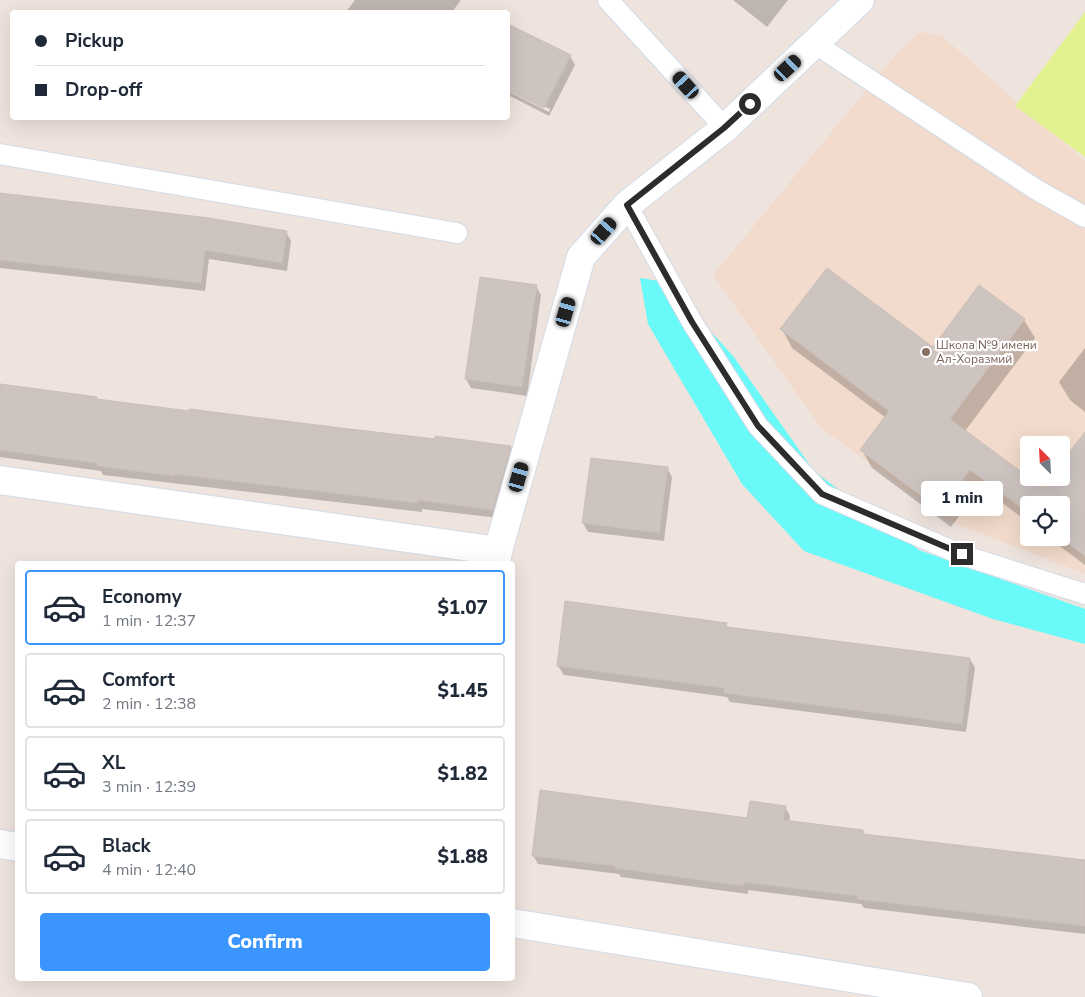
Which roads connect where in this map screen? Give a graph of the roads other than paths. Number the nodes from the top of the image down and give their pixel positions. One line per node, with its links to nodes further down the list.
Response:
1 (608, 0): 4 (lane)
2 (860, 0): 3 (street)
3 (814, 43): 4 (street); 7 (lane)
4 (724, 128): 6 (street)
5 (0, 154): 8 (lane)
6 (627, 205): 10 (street); 11 (lane)
7 (1085, 217)
8 (457, 233)
9 (0, 480): 10 (street)
10 (497, 557)
11 (1085, 594)
12 (0, 844): 13 (street)
13 (15, 846)
14 (515, 922): 15 (street)
15 (966, 997)

